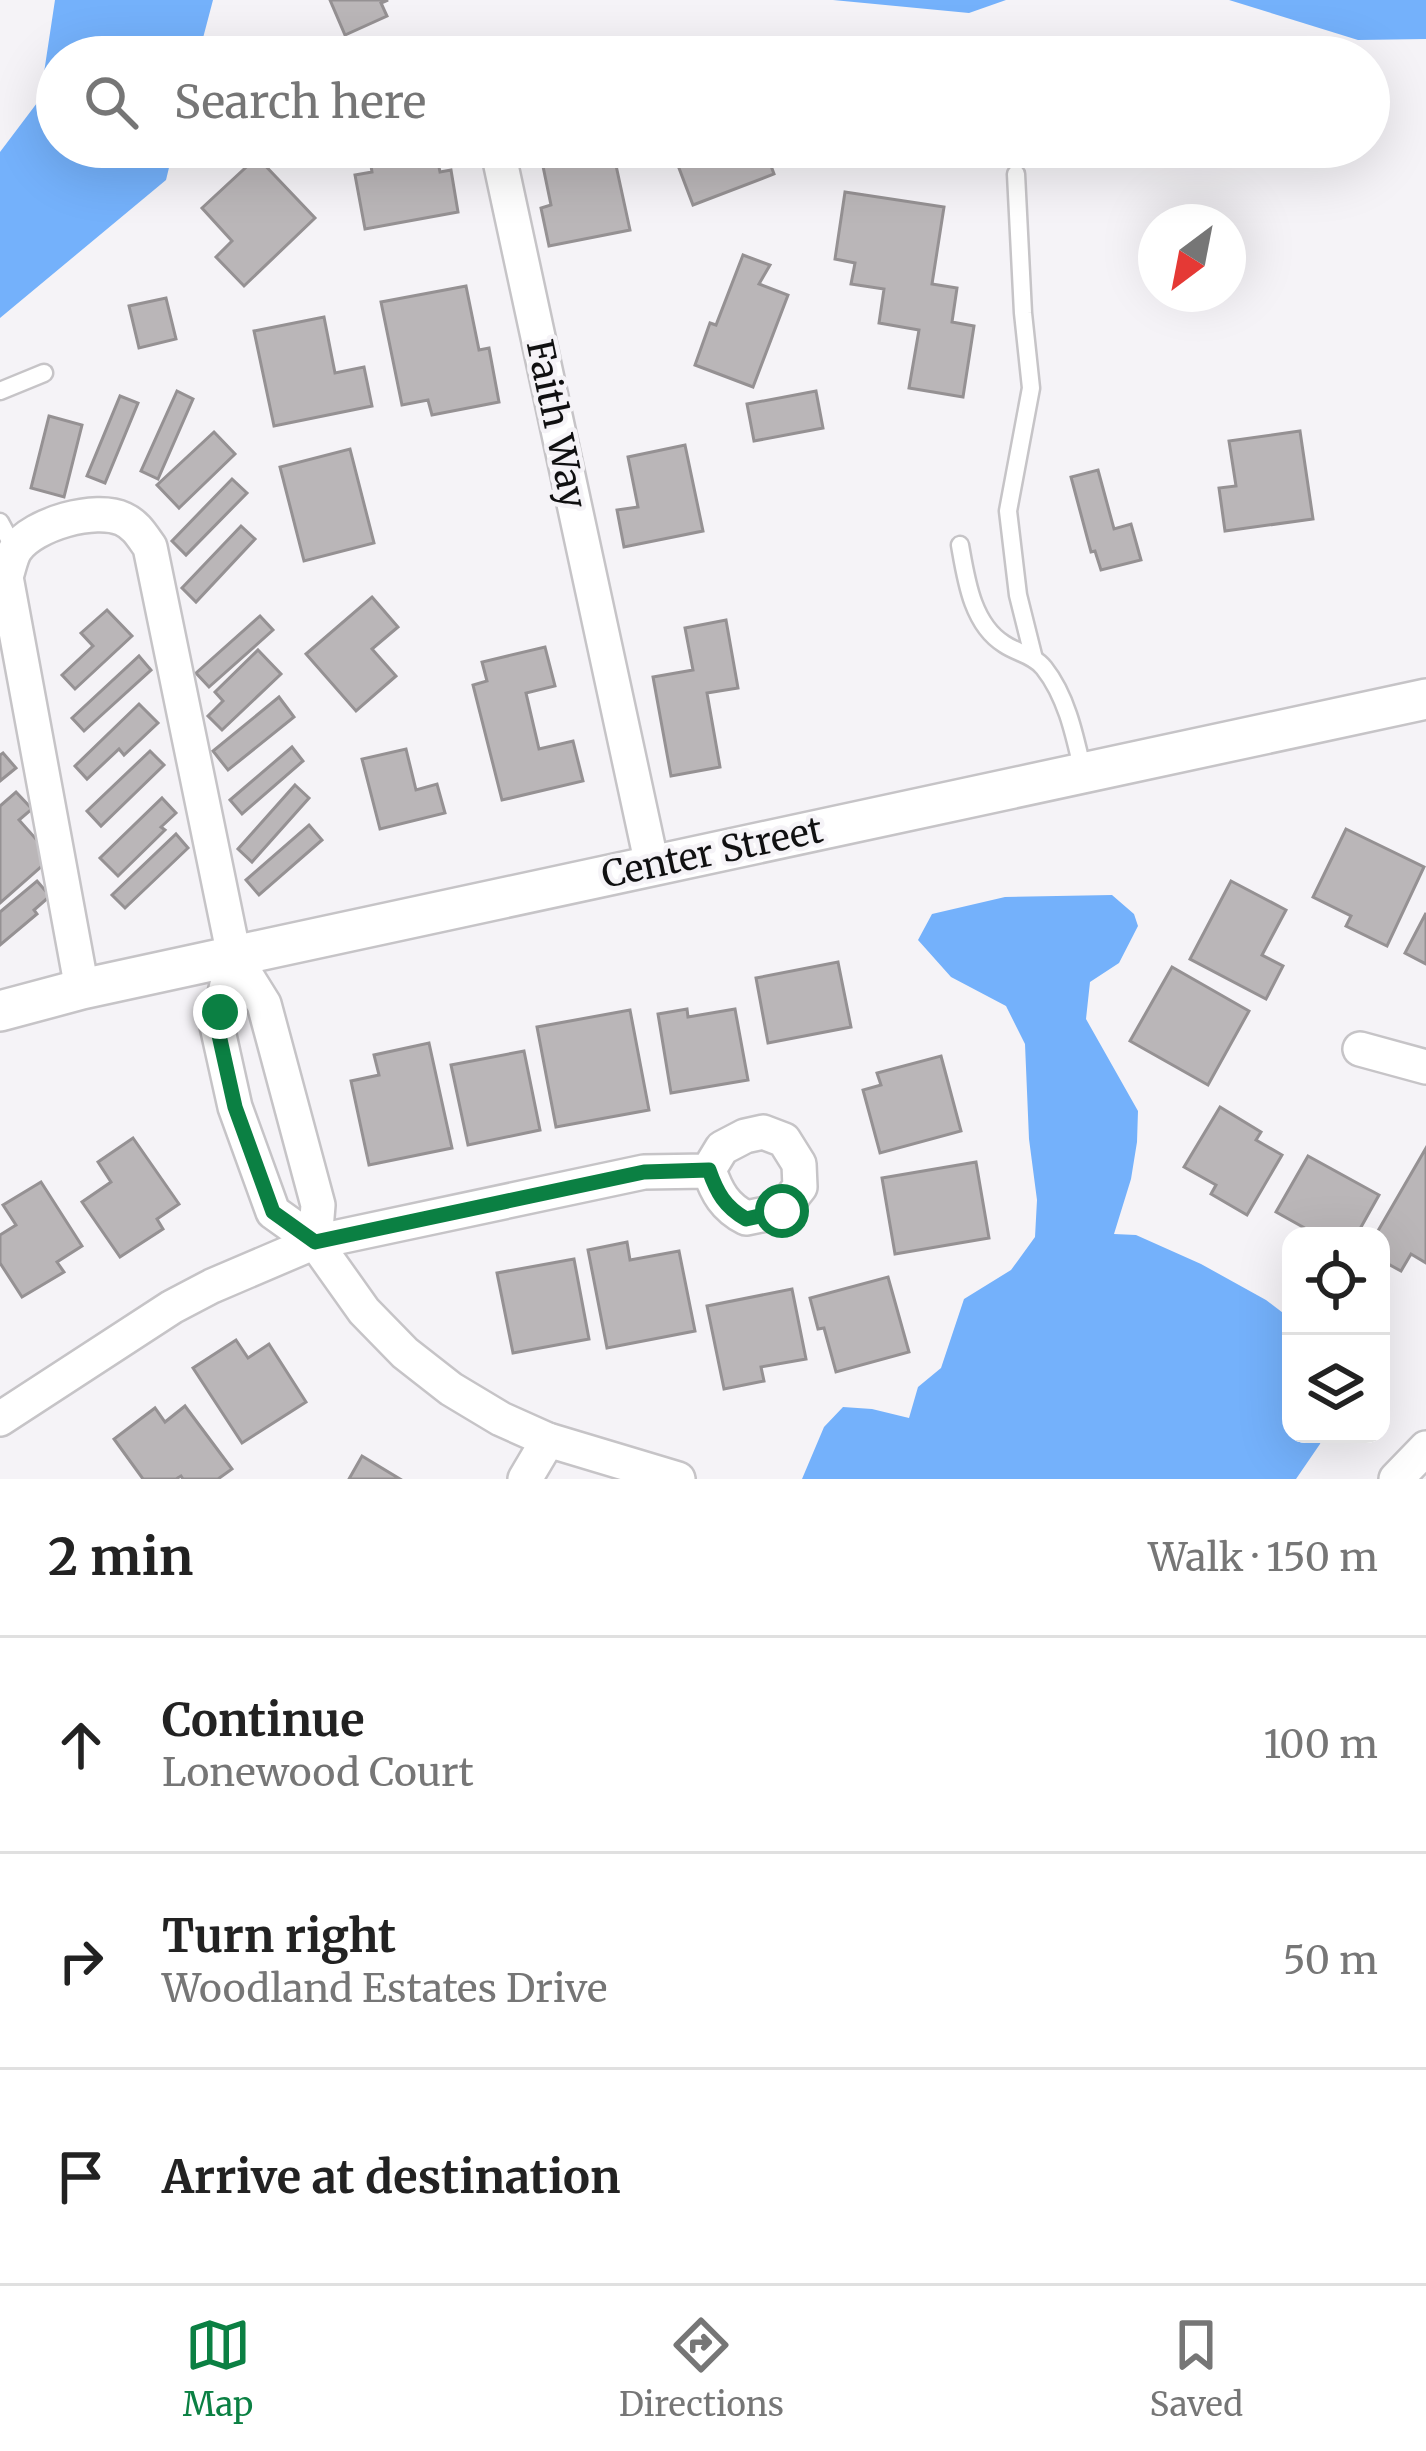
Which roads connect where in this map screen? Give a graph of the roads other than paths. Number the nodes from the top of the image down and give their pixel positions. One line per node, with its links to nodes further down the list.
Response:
1 (502, 168): 10 (street, Faith Way)
2 (1016, 174): 7 (lane)
3 (44, 373): 4 (lane)
4 (0, 391)
5 (8, 536): 11 (street); 12 (street)
6 (959, 545): 7 (lane)
7 (1034, 659): 9 (lane)
8 (1426, 699): 9 (street, Center Street)
9 (1083, 772): 10 (street, Center Street)
10 (652, 865): 11 (street, Center Street)
11 (234, 956): 12 (street, Center Street); 17 (street); 17 (street)
12 (82, 989): 13 (street, Center Street)
13 (0, 1011)
14 (1360, 1049): 15 (street)
15 (1426, 1067)
16 (708, 1171): 17 (street)
17 (315, 1242): 18 (street); 19 (street)
18 (0, 1419)
19 (548, 1439): 21 (street); 22 (street)
20 (1426, 1448): 23 (street)
21 (525, 1479)
22 (678, 1479)
23 (1396, 1479)

